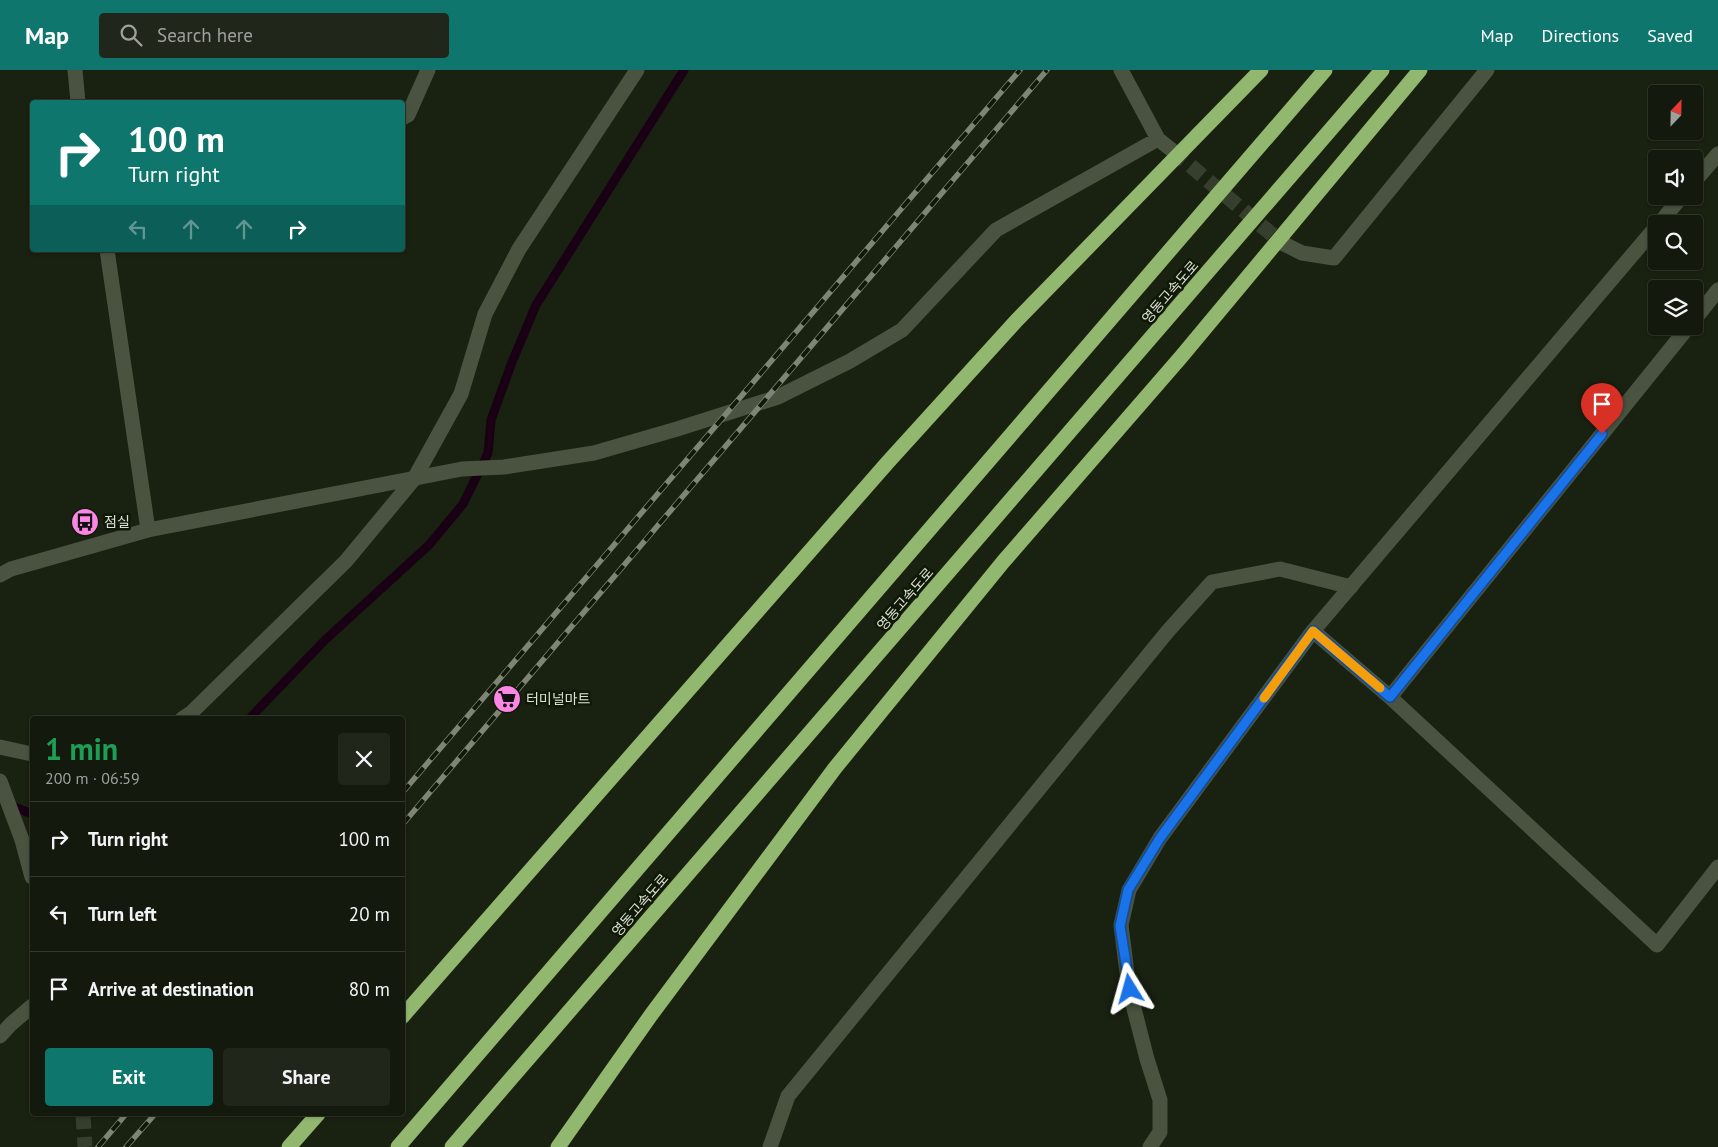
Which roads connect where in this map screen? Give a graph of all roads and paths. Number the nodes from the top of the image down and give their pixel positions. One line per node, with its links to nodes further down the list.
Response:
1 (75, 70): 10 (street)
2 (428, 70): 11 (street)
3 (637, 70): 24 (street)
4 (1121, 70): 12 (street)
5 (1261, 70): 37 (highway)
6 (1325, 70): 41 (highway, 영동고속도로)
7 (1382, 70): 42 (highway, 영동고속도로)
8 (1420, 70): 43 (highway)
9 (1486, 70): 19 (street)
10 (78, 100)
11 (405, 116)
12 (1158, 139): 13 (street); 24 (street)
13 (1173, 151)
14 (1718, 154): 15 (street)
15 (1703, 172)
16 (1674, 205): 17 (street)
17 (1666, 215)
18 (1648, 236): 27 (street)
19 (1282, 243)
20 (107, 252): 25 (street)
21 (1718, 290): 22 (street)
22 (1703, 309)
23 (1682, 335): 29 (street)
24 (414, 479): 25 (street); 30 (street)
25 (148, 530): 26 (street)
26 (0, 575)
27 (1351, 587): 28 (street); 44 (street)
28 (1313, 631): 29 (street); 45 (street)
29 (1390, 697): 34 (street)
30 (185, 716)
31 (0, 747): 32 (street)
32 (30, 754)
33 (1, 782): 35 (street)
34 (1718, 867)
35 (30, 870)
36 (30, 1008): 38 (street)
37 (405, 1015)
38 (0, 1036)
39 (316, 1116): 40 (highway)
40 (289, 1147)
41 (398, 1147)
42 (452, 1147)
43 (558, 1147)
44 (770, 1147)
45 (1150, 1147)

